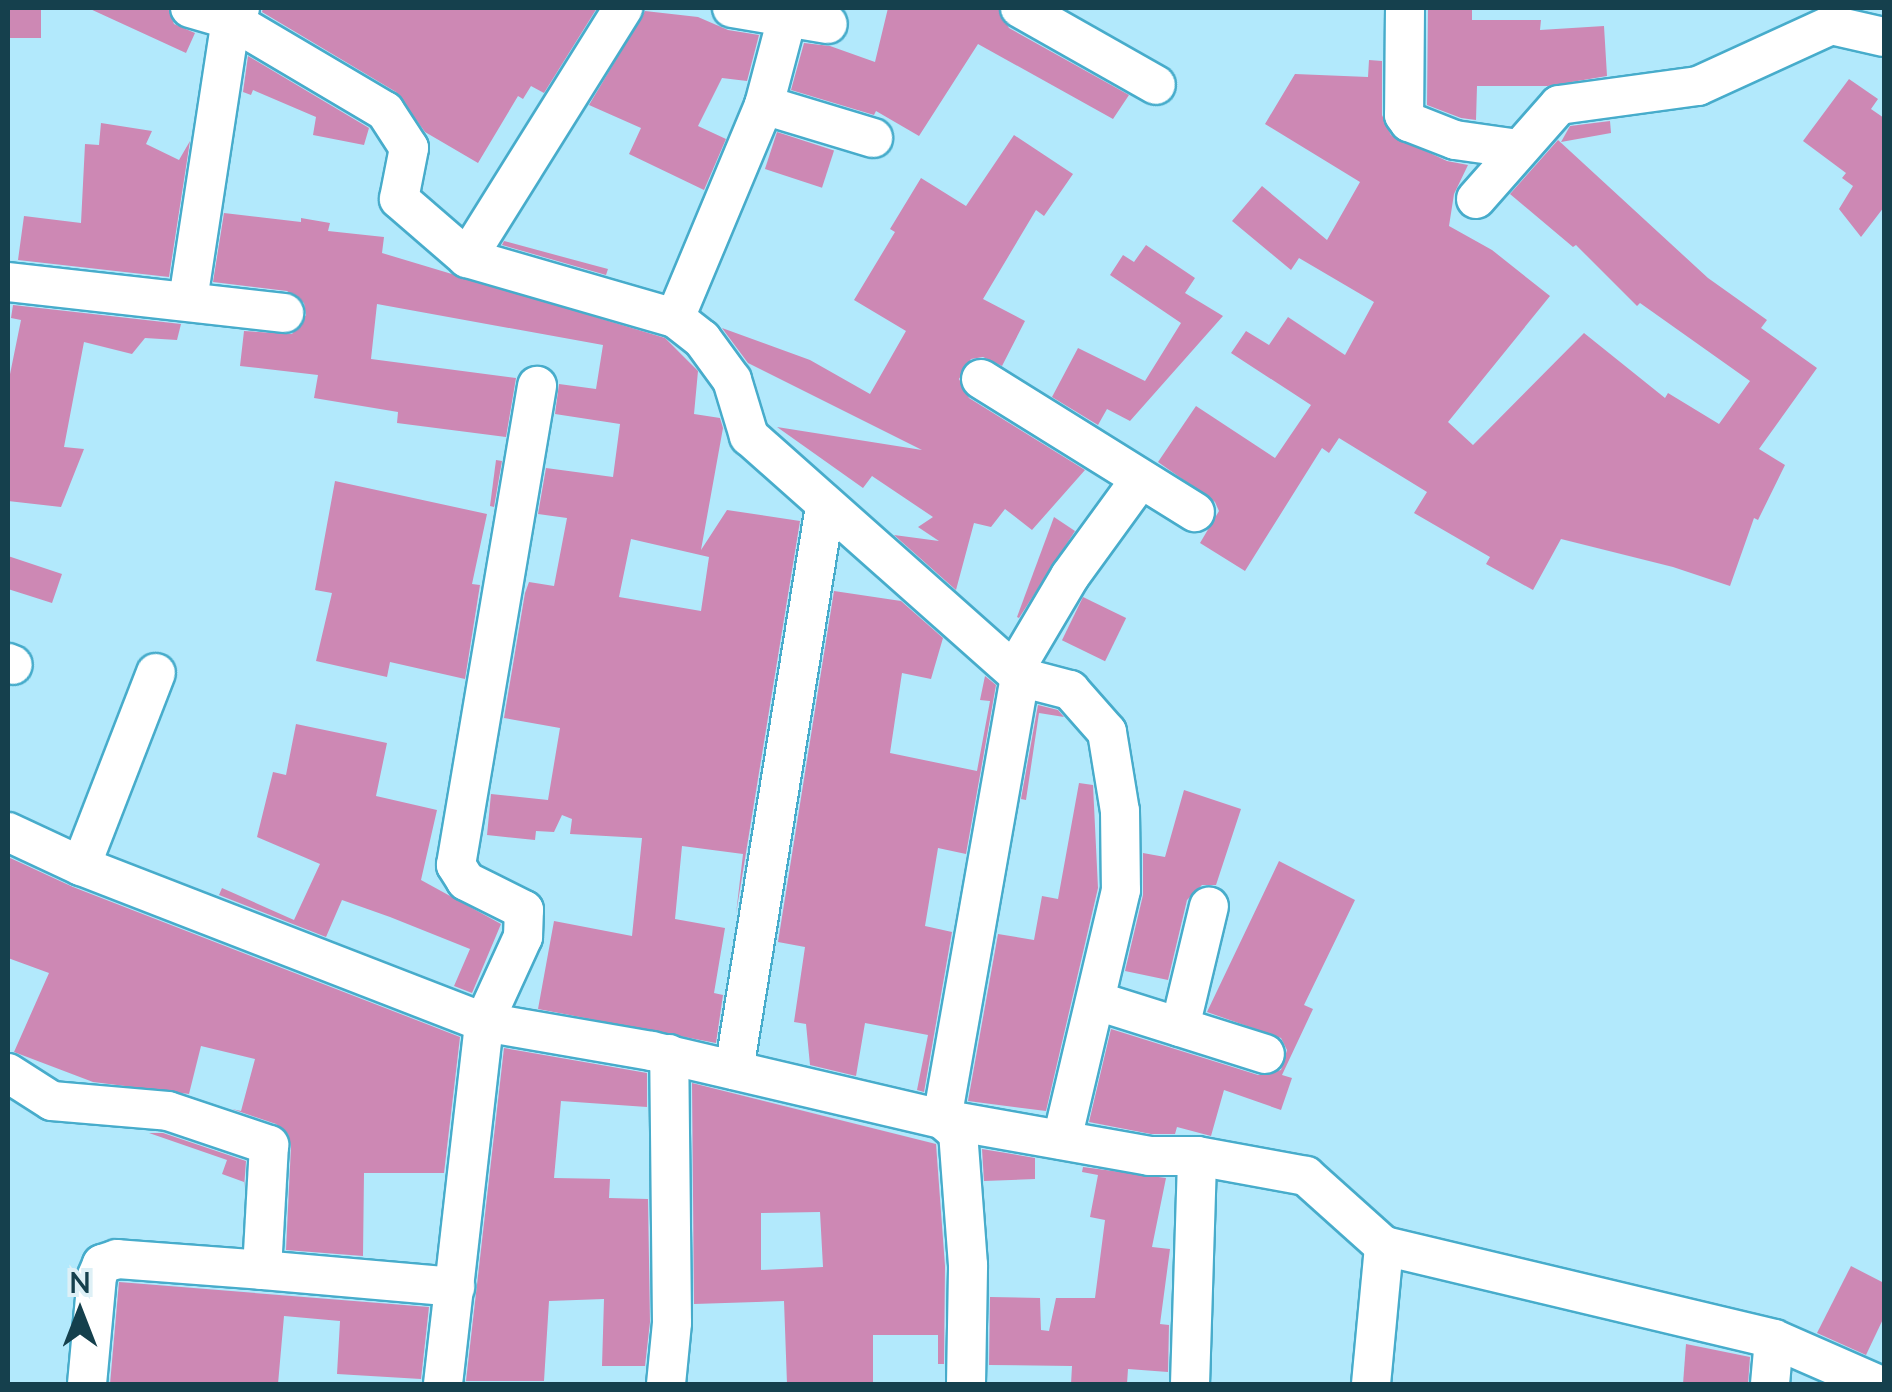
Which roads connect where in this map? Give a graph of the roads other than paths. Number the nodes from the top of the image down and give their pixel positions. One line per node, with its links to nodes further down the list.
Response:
1 (190, 8): 6 (street)
2 (622, 8): 16 (street)
3 (732, 8): 8 (street)
4 (1020, 8): 11 (street)
5 (1405, 8): 14 (street)
6 (236, 14): 16 (street); 18 (street)
7 (1831, 16): 10 (street); 14 (street)
8 (787, 18): 9 (street); 12 (street)
9 (828, 24)
10 (1884, 37)
11 (1156, 85)
12 (764, 105): 13 (street); 20 (street)
13 (873, 138)
14 (1518, 149): 15 (street)
15 (1476, 198)
16 (467, 258): 20 (street)
17 (8, 282): 18 (street)
18 (188, 300): 19 (street)
19 (284, 313)
20 (676, 318): 24 (street)
21 (981, 379): 23 (street)
22 (537, 386): 32 (street)
23 (1140, 481): 25 (street); 27 (street)
24 (826, 506): 27 (street); 36 (street)
25 (1195, 512)
26 (156, 673): 29 (street)
27 (1018, 673): 31 (street); 38 (street)
28 (8, 832): 29 (street)
29 (80, 866): 32 (street)
30 (1209, 906): 33 (street)
31 (1096, 1001): 33 (street); 39 (street)
32 (484, 1022): 34 (street); 43 (street)
33 (1180, 1027): 35 (street)
34 (668, 1054): 36 (street); 47 (street)
35 (1265, 1054)
36 (734, 1070): 38 (street)
37 (8, 1073): 42 (street)
38 (942, 1118): 39 (street); 48 (street)
39 (1062, 1140): 40 (street)
40 (1197, 1156): 41 (street); 49 (street)
41 (1384, 1246): 44 (street); 50 (street)
42 (262, 1270): 43 (street); 45 (street)
43 (455, 1287): 46 (street)
44 (1774, 1339): 51 (street); 52 (street)
45 (87, 1384)
46 (444, 1384)
47 (666, 1384)
48 (966, 1384)
49 (1190, 1384)
50 (1372, 1384)
51 (1770, 1384)
52 (1877, 1384)

